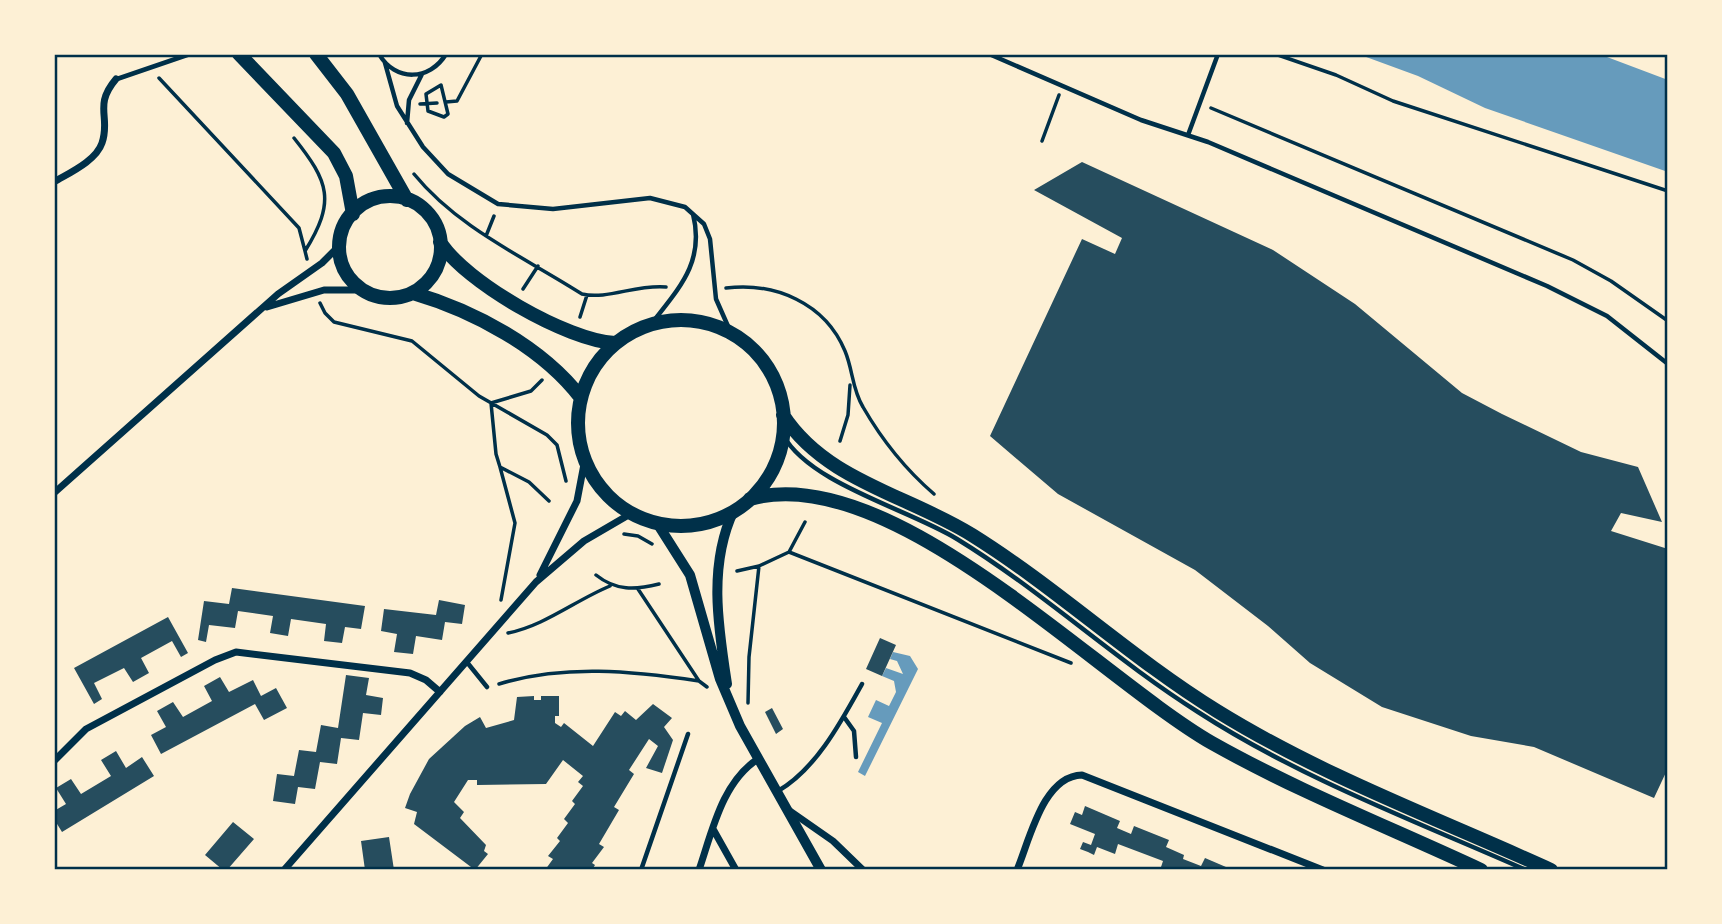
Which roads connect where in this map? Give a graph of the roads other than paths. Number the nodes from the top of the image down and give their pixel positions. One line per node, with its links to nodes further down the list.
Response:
1 (190, 54): 10 (lane)
2 (239, 54): 16 (main road)
3 (379, 54): 8 (lane)
4 (446, 54): 9 (lane)
5 (989, 54): 12 (lane)
6 (1218, 54): 12 (lane)
7 (319, 58): 14 (main road)
8 (385, 64): 9 (lane); 11 (lane)
9 (422, 74): 11 (lane)
10 (116, 79): 13 (street)
11 (407, 124): 15 (lane)
12 (1188, 135): 25 (lane)
13 (54, 182)
14 (407, 200): 16 (main road); 17 (main road)
15 (692, 213): 22 (lane); 23 (lane)
16 (353, 214): 18 (main road)
17 (440, 242): 20 (main road); 24 (main road)
18 (340, 246): 19 (main road); 21 (street)
19 (363, 290): 20 (main road); 21 (street)
20 (413, 293): 26 (main road)
21 (263, 309): 30 (street)
22 (652, 324): 23 (main road); 24 (main road)
23 (731, 333): 27 (main road)
24 (615, 344): 26 (main road)
25 (1668, 364)
26 (581, 398): 29 (main road)
27 (783, 415): 28 (main road); 59 (main road)
28 (783, 435): 31 (main road); 58 (lane)
29 (585, 459): 33 (main road); 35 (street)
30 (54, 493)
31 (750, 499): 32 (main road); 57 (main road)
32 (734, 510): 34 (main road); 40 (street)
33 (632, 513): 34 (main road); 35 (street)
34 (657, 523): 40 (street)
35 (536, 582): 36 (street)
36 (466, 660): 38 (lane); 39 (street)
37 (862, 684): 41 (lane)
38 (487, 687)
39 (440, 692): 45 (street); 49 (street)
40 (731, 704): 44 (street)
41 (844, 717): 43 (lane); 46 (lane)
42 (688, 734): 50 (lane)
43 (856, 757)
44 (758, 759): 46 (street); 48 (street)
45 (54, 761)
46 (777, 792): 47 (street)
47 (787, 809): 53 (street); 54 (street)
48 (713, 830): 51 (street); 52 (street)
49 (284, 870)
50 (641, 870)
51 (699, 870)
52 (736, 870)
53 (821, 870)
54 (863, 870)
55 (1017, 870): 56 (street)
56 (1323, 870)
57 (1481, 870)
58 (1526, 870)
59 (1551, 870)

